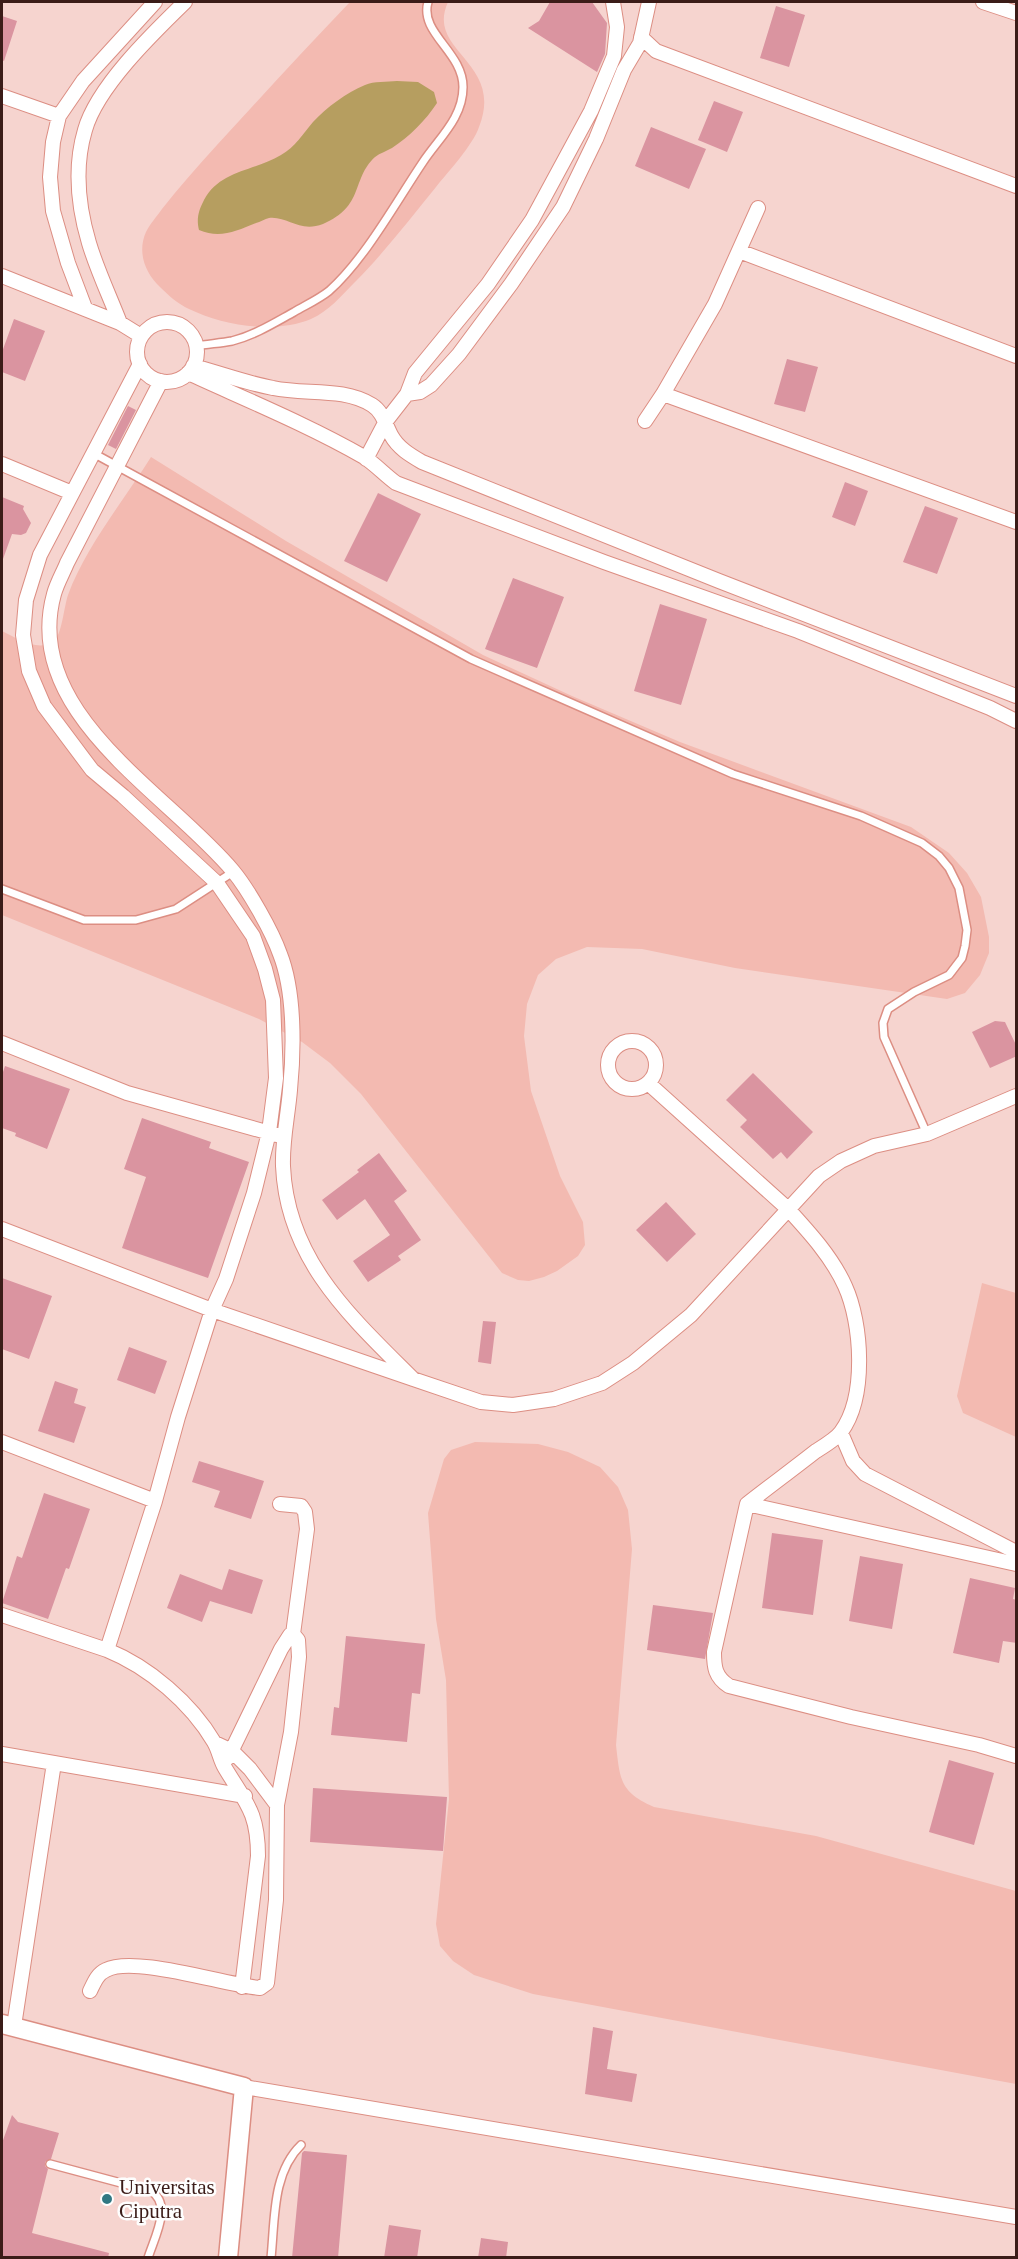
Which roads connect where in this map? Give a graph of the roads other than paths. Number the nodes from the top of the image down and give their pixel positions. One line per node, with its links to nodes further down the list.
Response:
1 (155, 2): 10 (street)
2 (185, 2): 16 (street)
3 (428, 2): 18 (lane)
4 (613, 2): 23 (street)
5 (649, 2): 8 (street)
6 (983, 2): 7 (street)
7 (1017, 14)
8 (641, 37): 11 (street); 23 (street)
9 (2, 96): 10 (street)
10 (59, 116): 15 (street)
11 (1017, 186)
12 (759, 208): 13 (street)
13 (739, 251): 19 (street); 24 (street)
14 (2, 276): 15 (street)
15 (84, 308): 16 (street)
16 (120, 323): 17 (street)
17 (141, 336): 18 (street); 20 (street)
18 (196, 346): 21 (street)
19 (1017, 356)
20 (140, 364): 22 (street); 27 (street)
21 (190, 369): 22 (street); 25 (street); 28 (street)
22 (161, 381): 30 (street)
23 (407, 394): 25 (street)
24 (663, 394): 26 (street); 32 (street)
25 (386, 421): 28 (street); 33 (street)
26 (645, 421)
27 (93, 453): 30 (lane); 31 (street)
28 (366, 459): 34 (street)
29 (2, 464): 31 (street)
30 (117, 467): 35 (street); 42 (lane)
31 (72, 494): 36 (street)
32 (1017, 522)
33 (1017, 696)
34 (1017, 721)
35 (233, 872): 36 (lane); 43 (street)
36 (217, 883): 37 (lane); 41 (street)
37 (2, 889)
38 (2, 1043): 41 (street)
39 (648, 1083): 44 (street)
40 (1017, 1096): 42 (street)
41 (269, 1132): 43 (street); 46 (street)
42 (927, 1134): 44 (street)
43 (285, 1137): 47 (street)
44 (788, 1209): 47 (street); 48 (street)
45 (2, 1229): 46 (street)
46 (212, 1310): 47 (street); 50 (street)
47 (413, 1379)
48 (841, 1433): 52 (street); 53 (street)
49 (2, 1442): 50 (street)
50 (155, 1501): 57 (street)
51 (280, 1504): 56 (street)
52 (747, 1504): 54 (street); 61 (street)
53 (1017, 1552)
54 (1017, 1564)
55 (2, 1615): 57 (street)
56 (293, 1634): 59 (street); 65 (street)
57 (107, 1650): 58 (street)
58 (215, 1743): 59 (street); 63 (street)
59 (232, 1751): 63 (street); 65 (street)
60 (2, 1754): 62 (street)
61 (1017, 1756)
62 (54, 1764): 64 (street); 68 (street)
63 (223, 1766): 64 (street)
64 (244, 1796): 66 (street)
65 (277, 1805): 66 (street)
66 (242, 1987): 67 (street)
67 (90, 1991)
68 (8, 2025): 69 (street)
69 (244, 2087): 72 (street); 74 (street)
70 (301, 2145): 75 (lane)
71 (50, 2164): 73 (lane)
72 (1017, 2217)
73 (148, 2258)
74 (228, 2258)
75 (271, 2258)

